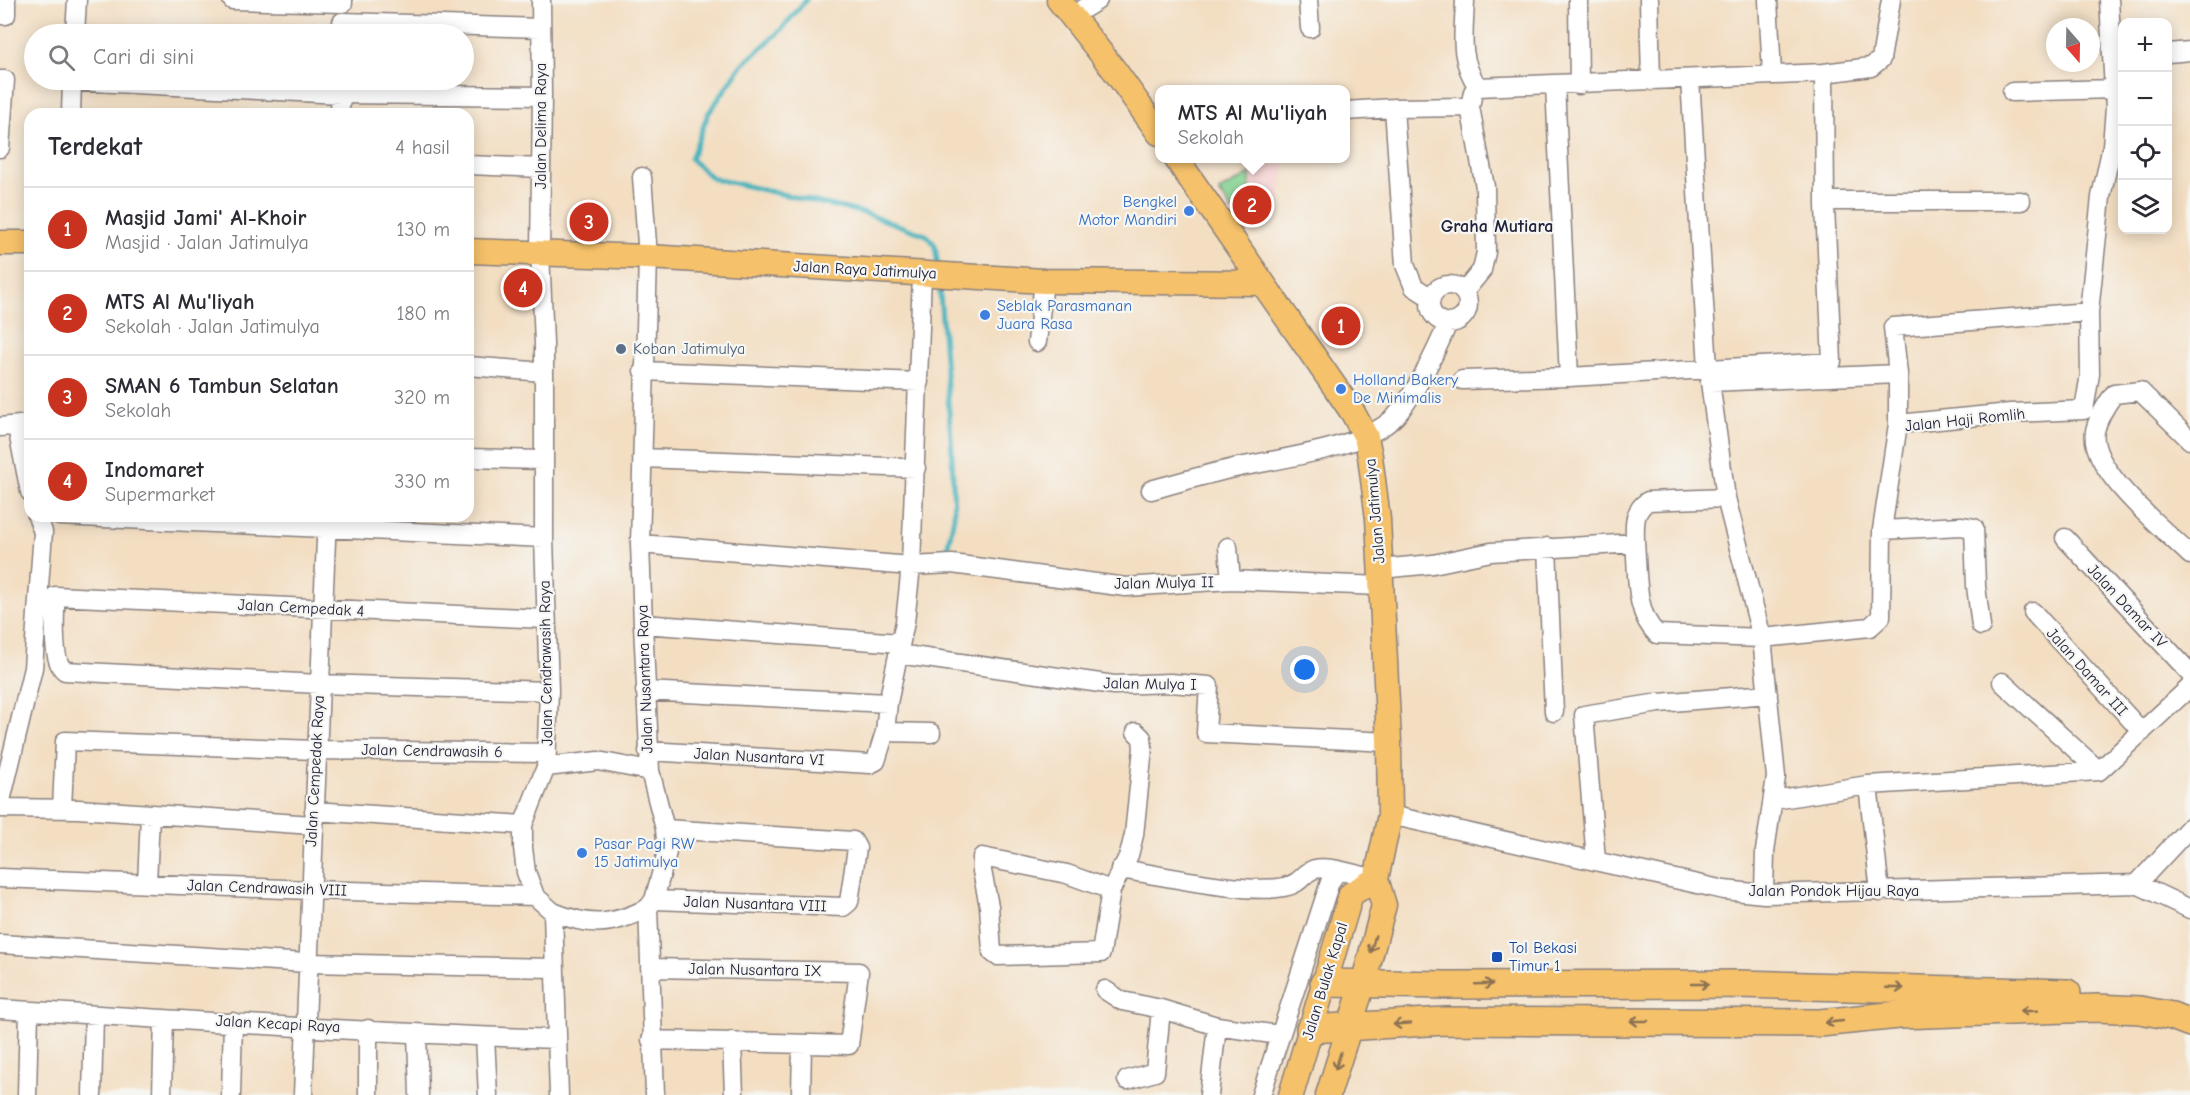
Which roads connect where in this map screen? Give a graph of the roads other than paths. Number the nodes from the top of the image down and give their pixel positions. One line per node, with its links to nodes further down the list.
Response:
1 (6, 0): 15 (street)
2 (77, 0): 16 (street)
3 (232, 0): 13 (street)
4 (541, 0): 19 (street, Jalan Delima Raya)
5 (1098, 0): 14 (street)
6 (1308, 0): 20 (street)
7 (1465, 0): 31 (street)
8 (1578, 0): 30 (street)
9 (1649, 0): 28 (street)
10 (1768, 0): 25 (street)
11 (1891, 0): 24 (street)
12 (2109, 0): 23 (street, Jalan Haji Romlih)
13 (343, 2): 17 (street)
14 (1065, 8): 43 (main road)
15 (0, 15)
16 (76, 24)
17 (342, 24)
18 (474, 28): 19 (street)
19 (542, 28): 37 (street, Jalan Delima Raya)
20 (1310, 28)
21 (2190, 51): 22 (street)
22 (2172, 53)
23 (2117, 59): 32 (street, Jalan Haji Romlih)
24 (1824, 73): 25 (street); 49 (street)
25 (1772, 74): 27 (street)
26 (2, 80): 44 (street)
27 (1690, 80): 28 (street); 65 (street)
28 (1652, 81): 30 (street)
29 (1555, 85): 30 (street); 31 (street); 69 (street)
30 (1579, 85)
31 (1478, 87): 41 (street)
32 (2114, 89): 36 (street); 61 (street, Jalan Haji Romlih)
33 (72, 90): 38 (street)
34 (341, 90): 39 (street)
35 (408, 90): 37 (street)
36 (2012, 92)
37 (542, 96): 47 (street, Jalan Delima Raya)
38 (71, 108)
39 (340, 108)
40 (1394, 108): 41 (street); 42 (street); 60 (street)
41 (1470, 108): 59 (street)
42 (1350, 111)
43 (1155, 125)
44 (1, 148)
45 (1179, 163): 58 (main road, Jalan Jatimulya)
46 (474, 165): 47 (street)
47 (541, 168): 54 (street, Jalan Delima Raya)
48 (642, 177): 55 (street, Jalan Nusantara Raya)
49 (1826, 201): 50 (street); 65 (street)
50 (2021, 201)
51 (0, 243): 52 (main road)
52 (24, 243)
53 (474, 252): 54 (main road, Jalan Raya Jatimulya)
54 (540, 252): 55 (main road, Jalan Raya Jatimulya); 67 (street, Jalan Cendrawasih Raya)
55 (648, 257): 56 (main road, Jalan Raya Jatimulya); 66 (street, Jalan Nusantara Raya)
56 (934, 274): 57 (main road, Jalan Raya Jatimulya); 71 (street)
57 (1044, 281): 58 (main road, Jalan Raya Jatimulya); 63 (street)
58 (1262, 283): 74 (main road, Jalan Jatimulya)
59 (1464, 292): 60 (street); 62 (street)
60 (1430, 297): 62 (street)
61 (2089, 312): 68 (street); 72 (street, Jalan Haji Romlih)
62 (1448, 323): 74 (street)
63 (1037, 342)
64 (474, 366): 67 (street)
65 (1708, 368): 69 (street)
66 (643, 371): 71 (street); 77 (street, Jalan Nusantara Raya)
67 (544, 372): 78 (street, Jalan Cendrawasih Raya)
68 (1898, 374): 72 (street); 82 (street)
69 (1569, 377): 70 (street)
70 (1462, 380)
71 (919, 382): 80 (street)
72 (1898, 424): 85 (street, Jalan Haji Romlih)
73 (16, 426): 79 (street)
74 (1366, 437): 81 (street); 94 (main road, Jalan Jatimulya)
75 (2190, 440): 92 (street)
76 (474, 458): 78 (street)
77 (642, 458): 80 (street); 89 (street, Jalan Nusantara Raya)
78 (543, 460): 86 (street, Jalan Cendrawasih Raya)
79 (24, 464)
80 (916, 468): 93 (street)
81 (1151, 490)
82 (1726, 498): 88 (street); 101 (street)
83 (39, 522): 124 (street)
84 (326, 522): 86 (street); 96 (street, Jalan Cempedak Raya)
85 (1882, 530): 100 (street); 101 (street, Jalan Haji Romlih)
86 (544, 538): 98 (street, Jalan Cendrawasih Raya)
87 (2065, 538): 103 (street, Jalan Damar IV)
88 (1635, 543): 91 (street, Jalan Mulya II); 101 (street, Jalan Haji Romlih)
89 (640, 544): 93 (street, Jalan Mulya II); 99 (street, Jalan Nusantara Raya)
90 (1227, 547): 95 (street)
91 (1547, 547): 94 (street, Jalan Mulya II); 111 (street)
92 (2190, 555)
93 (911, 566): 95 (street, Jalan Mulya II); 102 (street)
94 (1381, 578): 95 (street, Jalan Mulya II); 116 (main road, Jalan Jatimulya)
95 (1231, 580)
96 (322, 609): 98 (street, Jalan Cempedak 4); 105 (street, Jalan Cempedak Raya); 105 (street, Jalan Cempedak 4)
97 (2033, 612): 114 (street, Jalan Damar III)
98 (546, 619): 107 (street, Jalan Cendrawasih Raya)
99 (643, 624): 102 (street); 108 (street, Jalan Nusantara Raya)
100 (1981, 626)
101 (1762, 638): 109 (street)
102 (899, 649): 110 (street); 116 (street, Jalan Mulya I)
103 (2190, 673)
104 (2002, 682): 121 (street)
105 (319, 684): 107 (street); 117 (street, Jalan Cempedak Raya)
106 (2190, 687): 114 (street)
107 (549, 691): 119 (street, Jalan Cendrawasih Raya)
108 (645, 691): 110 (street); 118 (street, Jalan Nusantara Raya)
109 (1768, 694): 123 (street); 132 (street)
110 (888, 703): 112 (street)
111 (1554, 712)
112 (885, 732): 115 (street); 118 (street, Jalan Nusantara VI)
113 (1136, 732): 133 (street)
114 (2142, 732): 121 (street)
115 (931, 733)
116 (1389, 742): 127 (main road, Jalan Jatimulya)
117 (316, 750): 119 (street, Jalan Cendrawasih 6); 125 (street, Jalan Cendrawasih 6); 128 (street, Jalan Cempedak Raya)
118 (648, 751): 120 (street, Jalan Nusantara Raya)
119 (547, 760): 120 (street); 129 (street, Jalan Cendrawasih Raya)
120 (650, 771): 130 (street, Jalan Nusantara Raya)
121 (2099, 771): 122 (street)
122 (1868, 785): 123 (street); 141 (street)
123 (1774, 800): 142 (street)
124 (0, 806): 125 (street)
125 (62, 809): 126 (street)
126 (150, 815): 128 (street); 137 (street)
127 (1390, 815): 132 (street, Jalan Pondok Hijau Raya); 136 (main road)
128 (313, 818): 129 (street); 139 (street, Jalan Cempedak Raya)
129 (523, 825): 143 (street, Jalan Cendrawasih Raya)
130 (665, 829): 144 (street, Jalan Nusantara Raya); 144 (street, Jalan Nusantara VIII)
131 (2189, 831): 138 (street)
132 (1596, 860): 142 (street, Jalan Pondok Hijau Raya)
133 (1120, 869): 134 (street); 140 (street)
134 (1338, 870): 136 (street); 170 (street)
135 (0, 878): 137 (street, Jalan Cendrawasih VIII)
136 (1376, 879): 151 (main road, Jalan Bulak Kapal); 152 (main road, one-way to 152)
137 (147, 884): 139 (street, Jalan Cendrawasih VIII)
138 (2137, 884): 141 (street, Jalan Pondok Hijau Raya); 145 (street)
139 (310, 890): 143 (street, Jalan Cendrawasih VIII); 148 (street, Jalan Cempedak Raya)
140 (1111, 890): 140 (street)
141 (1880, 892): 142 (street, Jalan Pondok Hijau Raya)
142 (1764, 894)
143 (535, 896): 146 (street)
144 (651, 904): 146 (street); 150 (street, Jalan Nusantara Raya)
145 (2190, 909)
146 (553, 912): 149 (street)
147 (0, 944): 148 (street)
148 (307, 963): 149 (street); 164 (street, Jalan Cempedak Raya)
149 (554, 968): 172 (street)
150 (650, 968): 173 (street, Jalan Nusantara Raya); 175 (street, Jalan Nusantara IX)
151 (1324, 983): 152 (highway); 168 (main road, Jalan Bulak Kapal)
152 (1363, 984): 153 (highway); 166 (main road)
153 (1447, 985): 155 (highway, one-way to 155); 161 (highway)
154 (1105, 990): 156 (street)
155 (2190, 1005)
156 (1161, 1009): 165 (street); 176 (street)
157 (0, 1010): 158 (street, Jalan Kecapi Raya)
158 (29, 1011): 159 (street, Jalan Kecapi Raya); 177 (street)
159 (94, 1017): 160 (street, Jalan Kecapi Raya); 178 (street)
160 (164, 1019): 162 (street, Jalan Kecapi Raya); 179 (street)
161 (1445, 1021): 163 (highway, one-way to 161); 166 (highway, one-way to 166)
162 (233, 1022): 164 (street, Jalan Kecapi Raya); 180 (street)
163 (2190, 1023)
164 (304, 1026): 167 (street, Jalan Kecapi Raya); 181 (street, Jalan Cempedak Raya)
165 (1217, 1026): 170 (street); 189 (street)
166 (1348, 1027): 168 (highway); 192 (main road, one-way to 192)
167 (368, 1029): 169 (street, Jalan Kecapi Raya); 182 (street)
168 (1310, 1029): 191 (main road, Jalan Bulak Kapal)
169 (417, 1034): 171 (street, Jalan Kecapi Raya); 183 (street)
170 (1279, 1035): 190 (street)
171 (485, 1037): 172 (street, Jalan Kecapi Raya); 184 (street)
172 (556, 1039): 185 (street)
173 (651, 1040): 174 (street); 186 (street, Jalan Nusantara Raya)
174 (732, 1041): 175 (street); 187 (street)
175 (802, 1045): 188 (street)
176 (1127, 1080)
177 (27, 1095)
178 (92, 1095)
179 (162, 1095)
180 (231, 1095)
181 (303, 1095)
182 (368, 1095)
183 (419, 1095)
184 (488, 1095)
185 (559, 1095)
186 (654, 1095)
187 (734, 1095)
188 (801, 1095)
189 (1209, 1095)
190 (1261, 1095)
191 (1291, 1095)
192 (1328, 1095)

